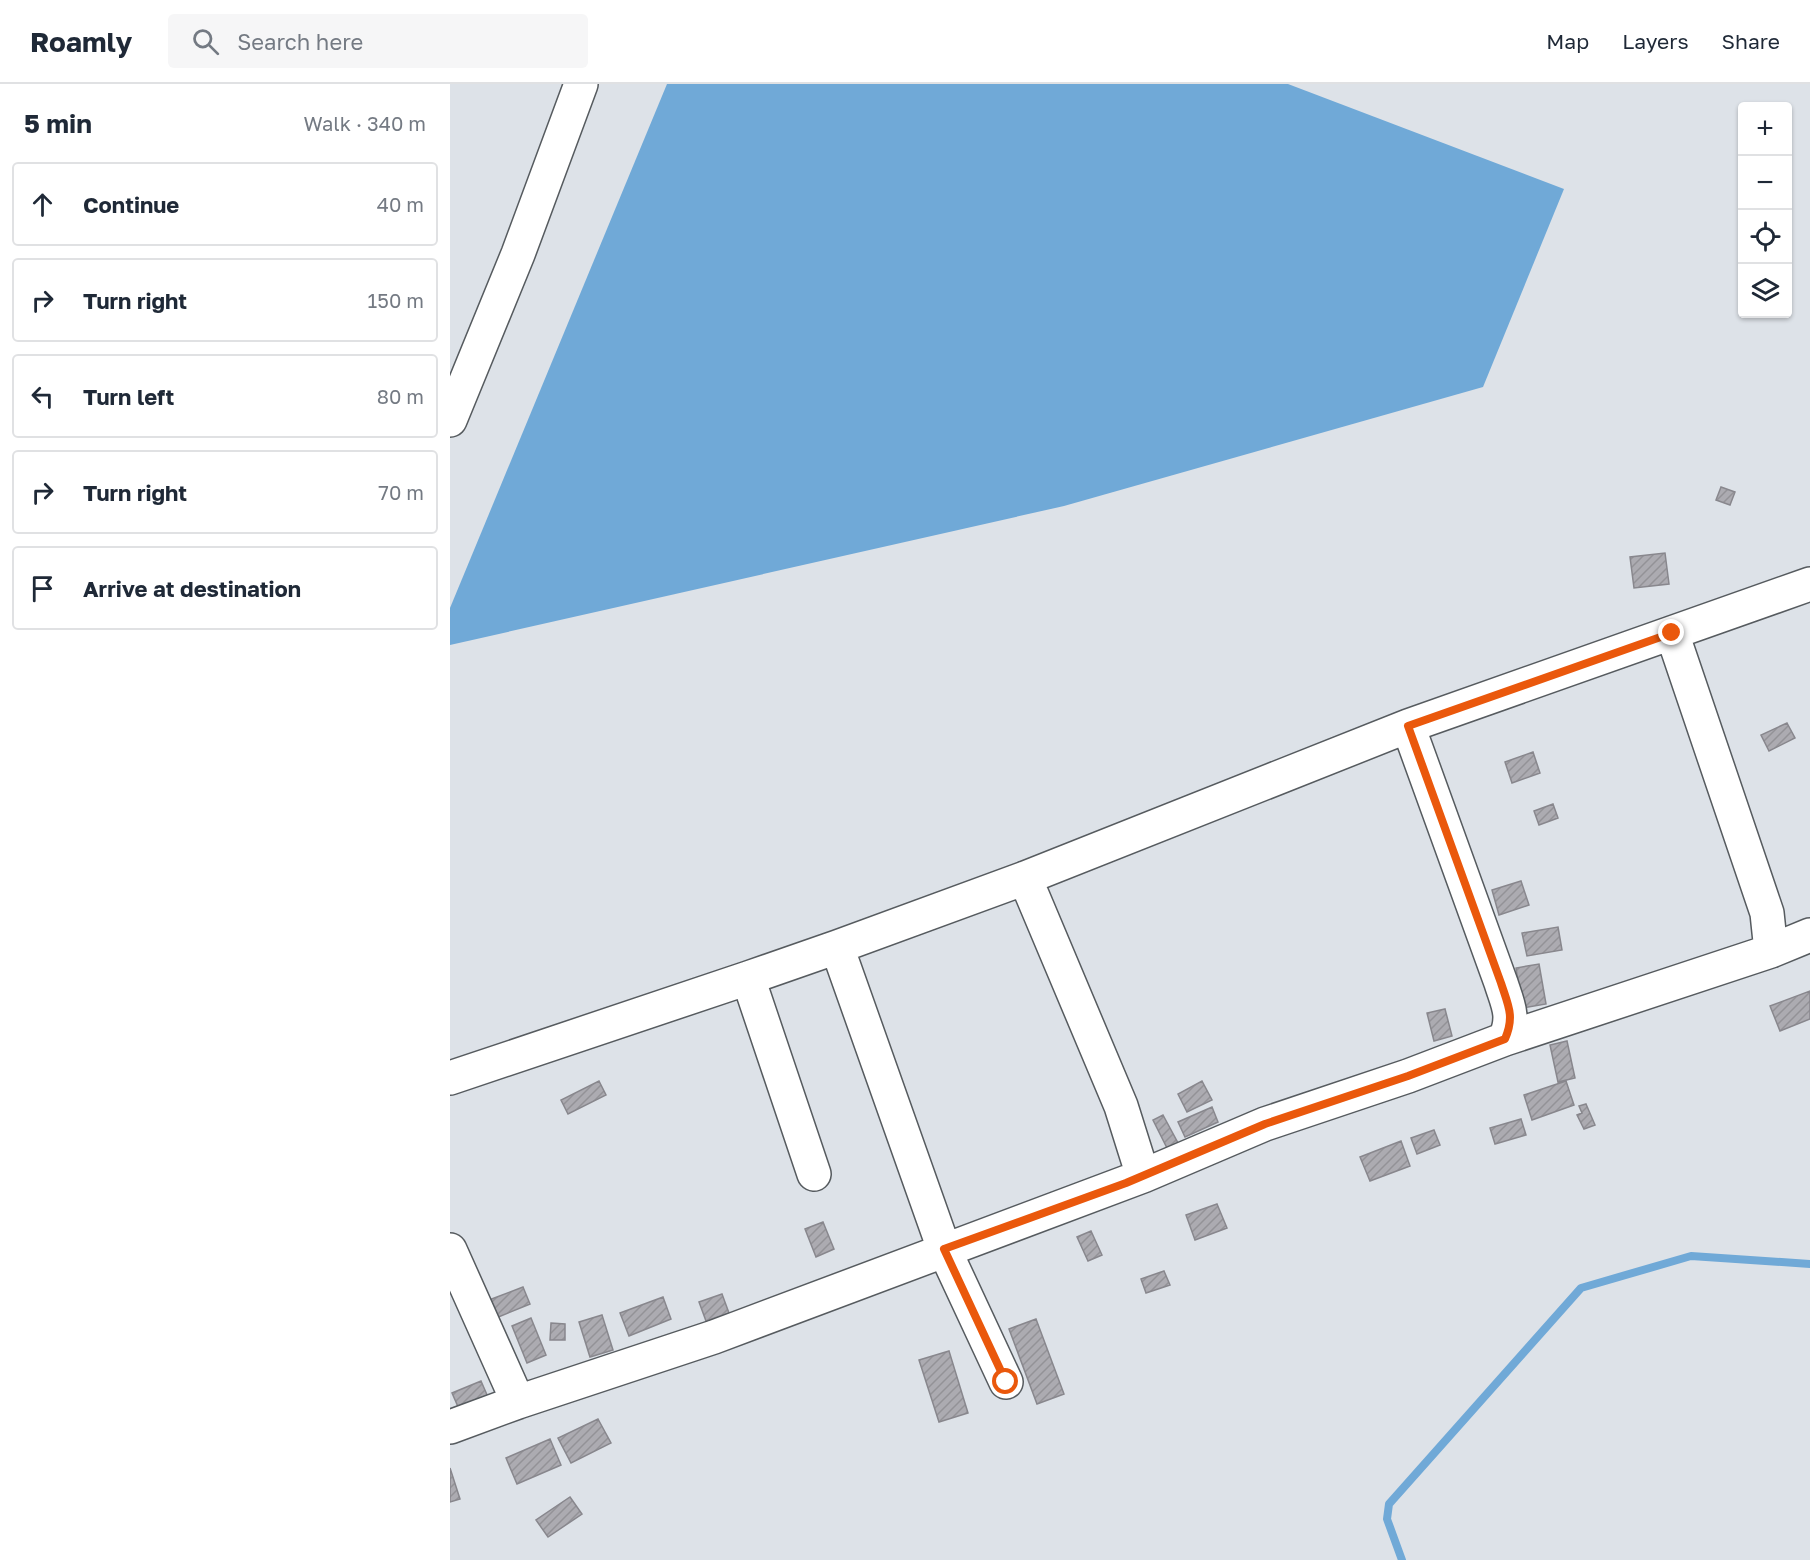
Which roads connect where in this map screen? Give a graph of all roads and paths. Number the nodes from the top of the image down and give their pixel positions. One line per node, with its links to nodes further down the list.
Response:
1 (581, 84): 2 (street)
2 (450, 420)
3 (1810, 584): 4 (street)
4 (1672, 633): 5 (street); 9 (street)
5 (1408, 726): 6 (street); 11 (street)
6 (1025, 878): 8 (street); 14 (street)
7 (1810, 935): 9 (street)
8 (837, 946): 10 (street); 15 (street)
9 (1771, 951): 11 (street)
10 (748, 978): 12 (street); 13 (street)
11 (1505, 1039): 14 (street)
12 (450, 1078)
13 (814, 1174)
14 (1143, 1176): 15 (street)
15 (944, 1249): 17 (street); 18 (street)
16 (450, 1250): 18 (street)
17 (1006, 1382)
18 (518, 1402): 19 (street)
19 (450, 1427)

